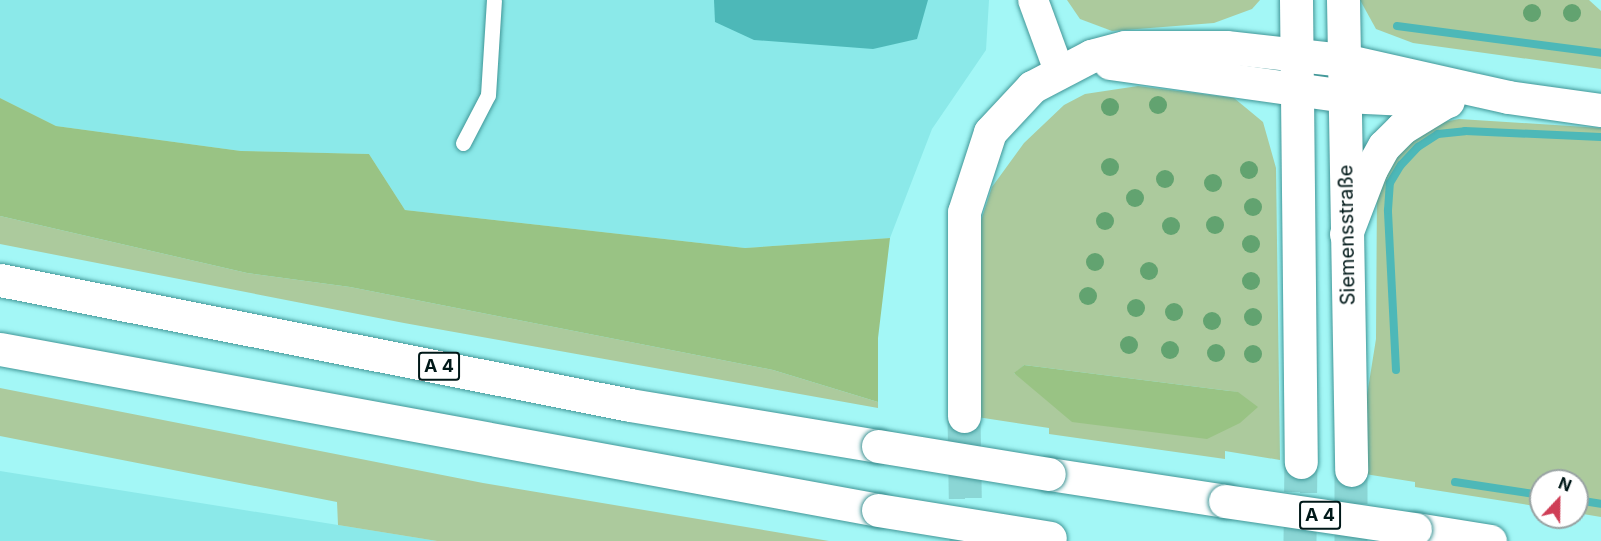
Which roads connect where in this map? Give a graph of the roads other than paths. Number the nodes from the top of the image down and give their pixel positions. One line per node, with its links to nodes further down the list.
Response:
1 (494, 0): 13 (lane)
2 (1034, 0): 7 (street)
3 (1296, 0): 5 (main road)
4 (1343, 0): 6 (main road, Siemensstraße)
5 (1297, 56): 6 (main road); 7 (main road); 8 (main road)
6 (1344, 60): 9 (main road, Siemensstraße); 10 (main road)
7 (1059, 71): 8 (main road); 17 (main road)
8 (1295, 90): 9 (main road); 18 (main road)
9 (1345, 96): 11 (main road); 14 (main road, Siemensstraße)
10 (1508, 97): 11 (main road); 12 (main road)
11 (1446, 101): 14 (main road)
12 (1601, 110)
13 (463, 143)
14 (1346, 234): 19 (main road, Siemensstraße)
15 (0, 280): 21 (main road, A 4, bridge)
16 (0, 349): 20 (main road, bridge)
17 (964, 416)
18 (1301, 462)
19 (1351, 470)
20 (1060, 539)
21 (1490, 541)

